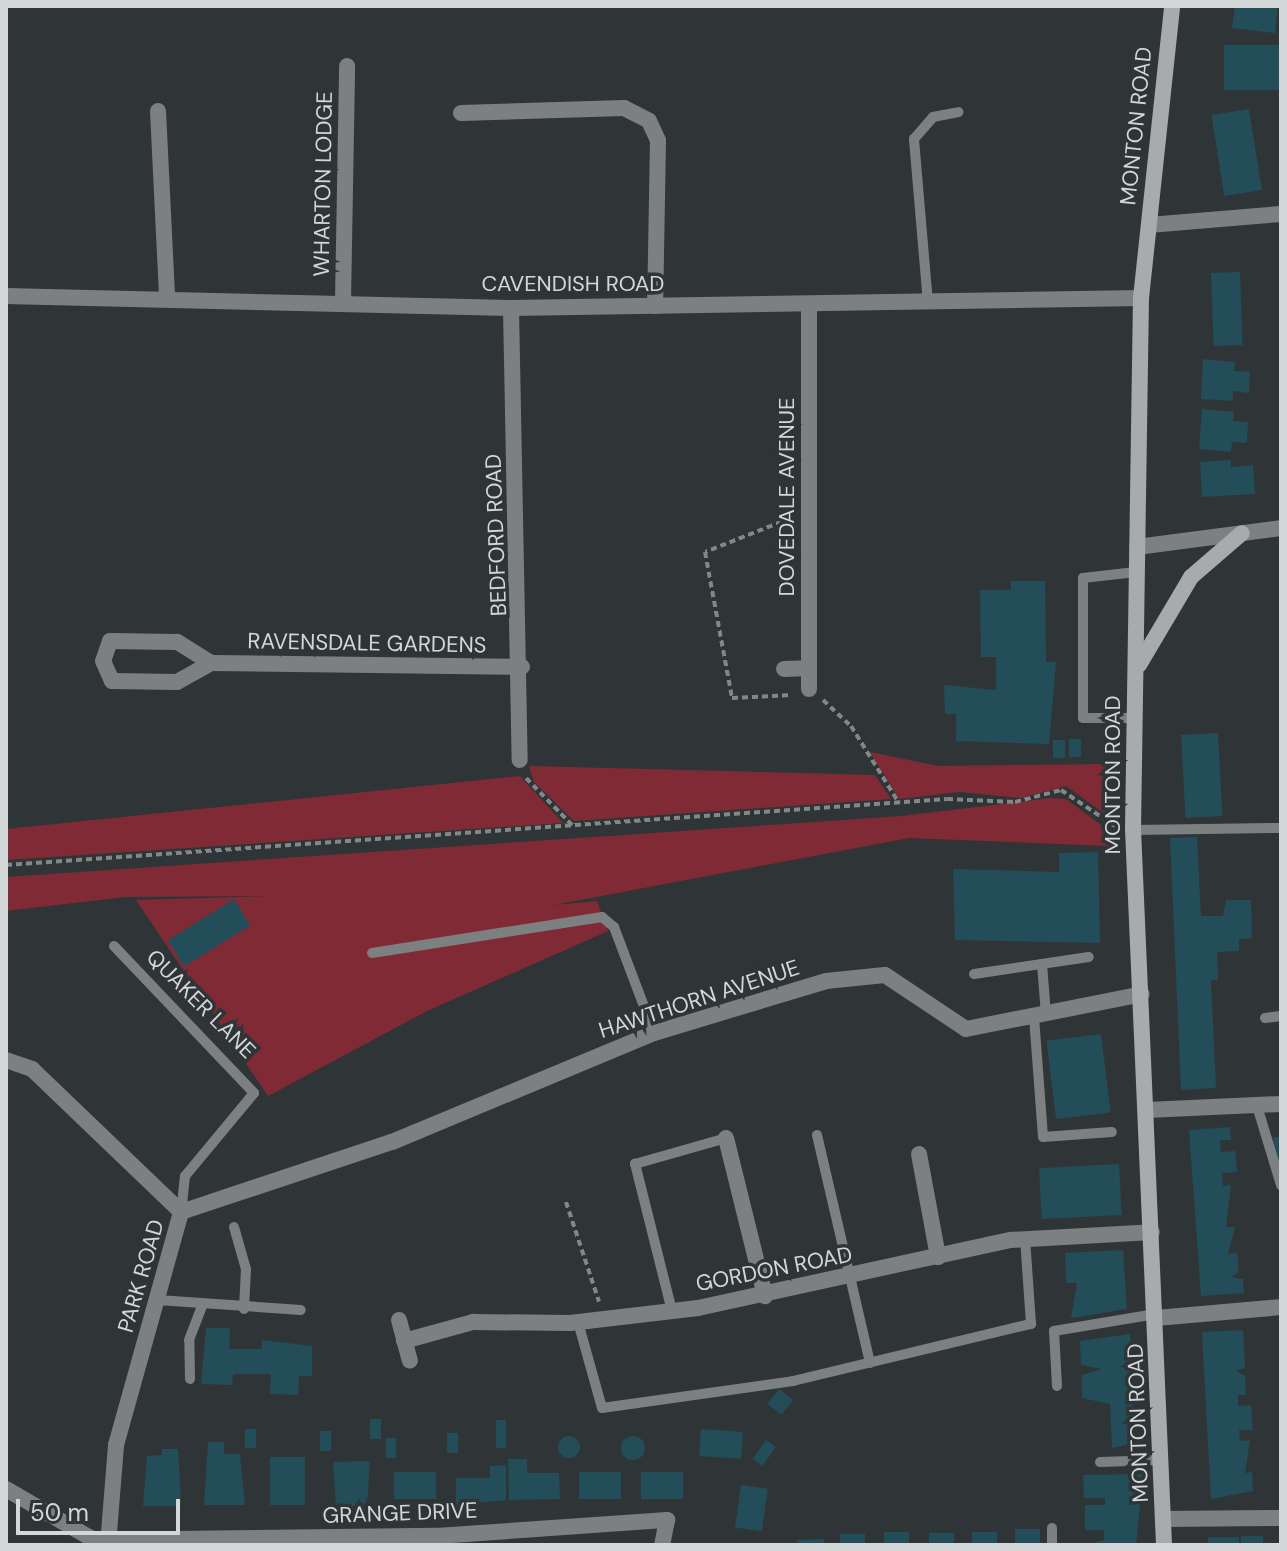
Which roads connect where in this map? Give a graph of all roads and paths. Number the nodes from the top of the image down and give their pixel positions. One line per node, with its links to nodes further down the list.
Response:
1 (1172, 6): 9 (main road, MONTON ROAD)
2 (347, 66): 13 (street, WHARTON LODGE)
3 (490, 94): 5 (street)
4 (158, 111): 11 (street)
5 (490, 112): 7 (street); 16 (street)
6 (959, 112): 14 (lane)
7 (461, 113)
8 (1281, 214): 9 (street)
9 (1149, 225): 12 (main road, MONTON ROAD)
10 (6, 296): 11 (street, CAVENDISH ROAD)
11 (167, 296): 13 (street, CAVENDISH ROAD)
12 (1141, 298): 14 (street, CAVENDISH ROAD); 21 (main road, MONTON ROAD)
13 (343, 302): 17 (street, CAVENDISH ROAD)
14 (928, 303): 15 (street, CAVENDISH ROAD)
15 (809, 304): 16 (street, CAVENDISH ROAD); 18 (street, DOVEDALE AVENUE)
16 (655, 306): 17 (street, CAVENDISH ROAD)
17 (511, 308): 24 (street, BEDFORD ROAD)
18 (809, 511): 25 (street, DOVEDALE AVENUE); 28 (path)
19 (1281, 528): 20 (street)
20 (1242, 533): 21 (street); 27 (main road)
21 (1137, 547): 22 (main road, MONTON ROAD)
22 (1136, 572): 27 (main road, MONTON ROAD); 29 (lane)
23 (211, 663): 23 (street, RAVENSDALE GARDENS); 24 (street, RAVENSDALE GARDENS)
24 (522, 667): 30 (street, BEDFORD ROAD)
25 (809, 668): 26 (street); 28 (street, DOVEDALE AVENUE)
26 (784, 669)
27 (1134, 676): 29 (main road, MONTON ROAD)
28 (809, 689): 31 (path)
29 (1134, 718): 33 (main road, MONTON ROAD)
30 (520, 760): 32 (path)
31 (899, 803): 32 (path); 33 (path)
32 (572, 825): 35 (path)
33 (1133, 828): 34 (lane); 41 (main road, MONTON ROAD)
34 (1281, 828)
35 (6, 865)
36 (114, 946): 57 (lane, QUAKER LANE)
37 (372, 953): 45 (lane)
38 (1089, 957): 39 (lane)
39 (1042, 964): 40 (lane); 42 (lane)
40 (974, 974)
41 (1142, 994): 42 (street, HAWTHORN AVENUE); 50 (main road, MONTON ROAD)
42 (1040, 1016): 45 (street, HAWTHORN AVENUE); 51 (lane)
43 (1281, 1016): 44 (lane)
44 (1265, 1018)
45 (654, 1033): 57 (street, HAWTHORN AVENUE)
46 (6, 1044): 47 (street, PARK ROAD)
47 (10, 1060): 57 (street, PARK ROAD)
48 (1281, 1104): 49 (street)
49 (1257, 1106): 50 (street); 55 (lane)
50 (1147, 1110): 59 (main road, MONTON ROAD)
51 (1112, 1132)
52 (817, 1135): 62 (lane)
53 (726, 1138): 63 (street); 69 (lane)
54 (919, 1154): 61 (street)
55 (1281, 1185)
56 (566, 1202): 72 (path)
57 (181, 1212): 64 (street, PARK ROAD)
58 (234, 1227): 67 (lane)
59 (1152, 1232): 60 (street, GORDON ROAD); 70 (main road, MONTON ROAD)
60 (1025, 1239): 61 (street, GORDON ROAD); 76 (lane)
61 (938, 1257): 62 (street, GORDON ROAD)
62 (850, 1277): 63 (street, GORDON ROAD); 76 (lane)
63 (765, 1296): 69 (street, GORDON ROAD)
64 (158, 1300): 65 (lane); 86 (street, PARK ROAD)
65 (202, 1306): 67 (lane); 77 (lane)
66 (1281, 1307): 70 (street)
67 (244, 1309): 68 (lane)
68 (301, 1310)
69 (672, 1311): 72 (street, GORDON ROAD)
70 (1156, 1316): 78 (lane); 79 (main road, MONTON ROAD)
71 (399, 1320): 74 (street)
72 (605, 1320): 73 (street, GORDON ROAD)
73 (578, 1322): 74 (street, GORDON ROAD); 76 (lane)
74 (404, 1341): 75 (street)
75 (410, 1361)
76 (870, 1363)
77 (190, 1379)
78 (1057, 1386)
79 (1162, 1460): 80 (lane); 83 (main road, MONTON ROAD)
80 (1100, 1462)
81 (6, 1489): 86 (street)
82 (1281, 1518): 83 (street)
83 (1164, 1519): 89 (main road, MONTON ROAD)
84 (1052, 1528): 88 (lane)
85 (436, 1541): 86 (street, GRANGE DRIVE); 87 (street, GRANGE DRIVE)
86 (108, 1543)
87 (662, 1545)
88 (1052, 1545)
89 (1164, 1545)

